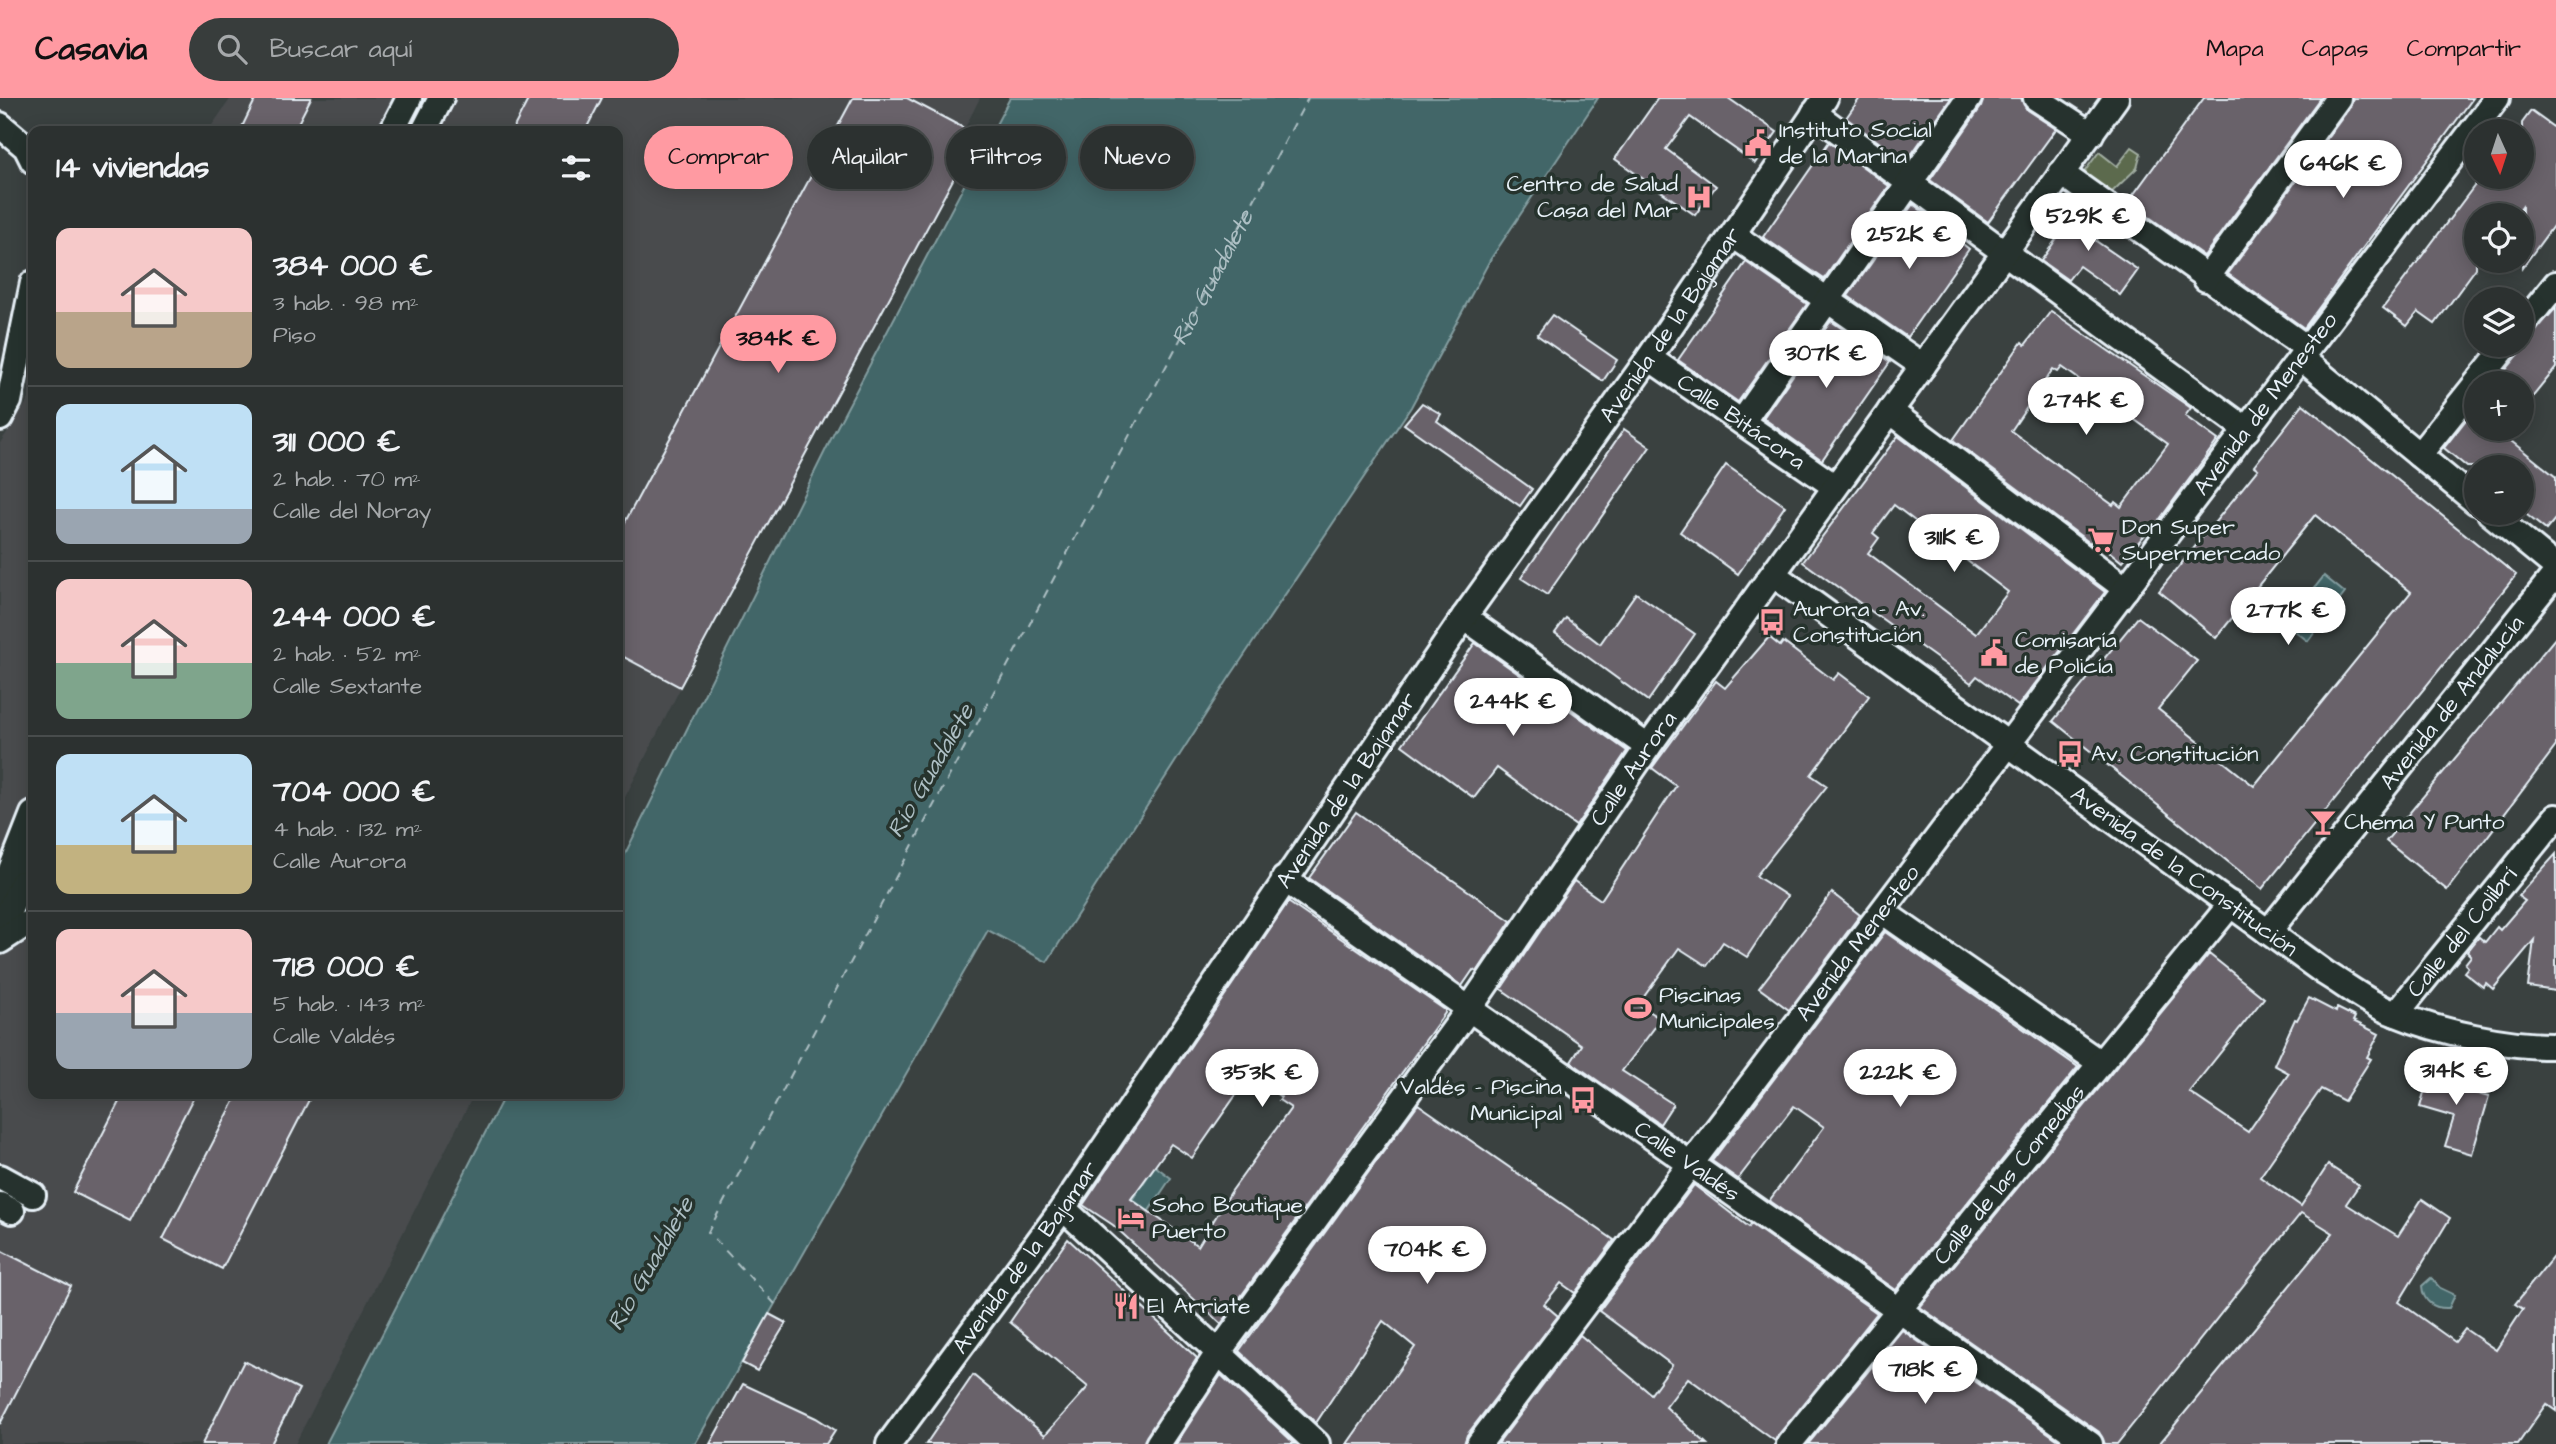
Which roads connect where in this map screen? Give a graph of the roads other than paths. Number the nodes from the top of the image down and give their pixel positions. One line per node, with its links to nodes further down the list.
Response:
1 (395, 98): 11 (street)
2 (409, 98): 12 (street)
3 (441, 98): 13 (street)
4 (1969, 98): 17 (street)
5 (2036, 98): 14 (street)
6 (2116, 98): 14 (street, Calle Aurora)
7 (2338, 98): 20 (street)
8 (2497, 98): 25 (street, Avenida de Menesteo)
9 (1820, 106): 17 (street); 18 (street, Avenida de la Bajamar)
10 (0, 125): 15 (street)
11 (381, 126)
12 (395, 126)
13 (427, 126)
14 (2091, 134): 16 (street, Calle Aurora)
15 (28, 150)
16 (2061, 173): 19 (street, Calle Aurora); 20 (street)
17 (1909, 183): 19 (street); 22 (street)
18 (1732, 235): 22 (street); 27 (street, Avenida de la Bajamar)
19 (2005, 253): 28 (street, Calle Aurora); 32 (street)
20 (2206, 279): 25 (street)
21 (2556, 284): 24 (street)
22 (1828, 300): 28 (street); 31 (street)
23 (28, 308): 30 (street)
24 (2534, 311)
25 (2304, 353): 32 (street, Avenida de Menesteo); 33 (street)
26 (2497, 357): 33 (street)
27 (1649, 358): 31 (street, Calle Bitácora); 41 (street, Avenida de la Bajamar)
28 (1923, 366): 29 (street, Calle Aurora)
29 (1890, 411): 34 (street, Calle Aurora); 40 (street)
30 (0, 418)
31 (1742, 422): 34 (street, Calle Bitácora)
32 (2246, 430): 40 (street, Avenida de Menesteo)
33 (2419, 455): 35 (street)
34 (1834, 486): 39 (street, Calle Aurora)
35 (2464, 492)
36 (2505, 525): 37 (street)
37 (2556, 567)
38 (2556, 573): 55 (street, Avenida de Andalucía)
39 (1774, 575): 42 (street, Avenida de la Constitución); 43 (street, Calle Aurora)
40 (2126, 589): 42 (street, Avenida de Menesteo)
41 (1464, 617): 43 (street); 49 (street, Avenida de la Bajamar)
42 (2010, 745): 51 (street, Avenida de la Constitución); 52 (street, Avenida Menesteo)
43 (1648, 747): 57 (street, Calle Aurora)
44 (28, 808): 47 (street)
45 (2556, 817): 58 (street, Calle del Colibrí)
46 (28, 827): 50 (street)
47 (0, 868)
48 (28, 872): 54 (street)
49 (1284, 879): 57 (street, Calle Valdés); 64 (street, Avenida de la Bajamar)
50 (0, 898)
51 (2231, 904): 55 (street, Avenida de la Constitución); 60 (street, Calle de las Comedias)
52 (1883, 912): 60 (street); 61 (street, Avenida Menesteo)
53 (28, 924): 56 (street)
54 (0, 930)
55 (2269, 932): 58 (street, Avenida de la Constitución)
56 (0, 941)
57 (1469, 1009): 61 (street, Calle Valdés); 66 (street, Calle Aurora)
58 (2396, 1014): 59 (street, Avenida de la Constitución)
59 (2556, 1046)
60 (2099, 1062): 65 (street, Calle de las Comedias)
61 (1690, 1161): 65 (street, Calle Valdés); 70 (street, Avenida Menesteo)
62 (0, 1177): 63 (street)
63 (33, 1195)
64 (1063, 1208): 66 (street); 67 (street, Avenida de la Bajamar)
65 (1899, 1311): 71 (street, Calle de las Comedias); 72 (street, Calle Valdés)
66 (1218, 1353): 68 (street, Calle Aurora); 69 (street)
67 (889, 1444)
68 (1158, 1444)
69 (1317, 1444)
70 (1479, 1444)
71 (1789, 1444)
72 (2090, 1444)

